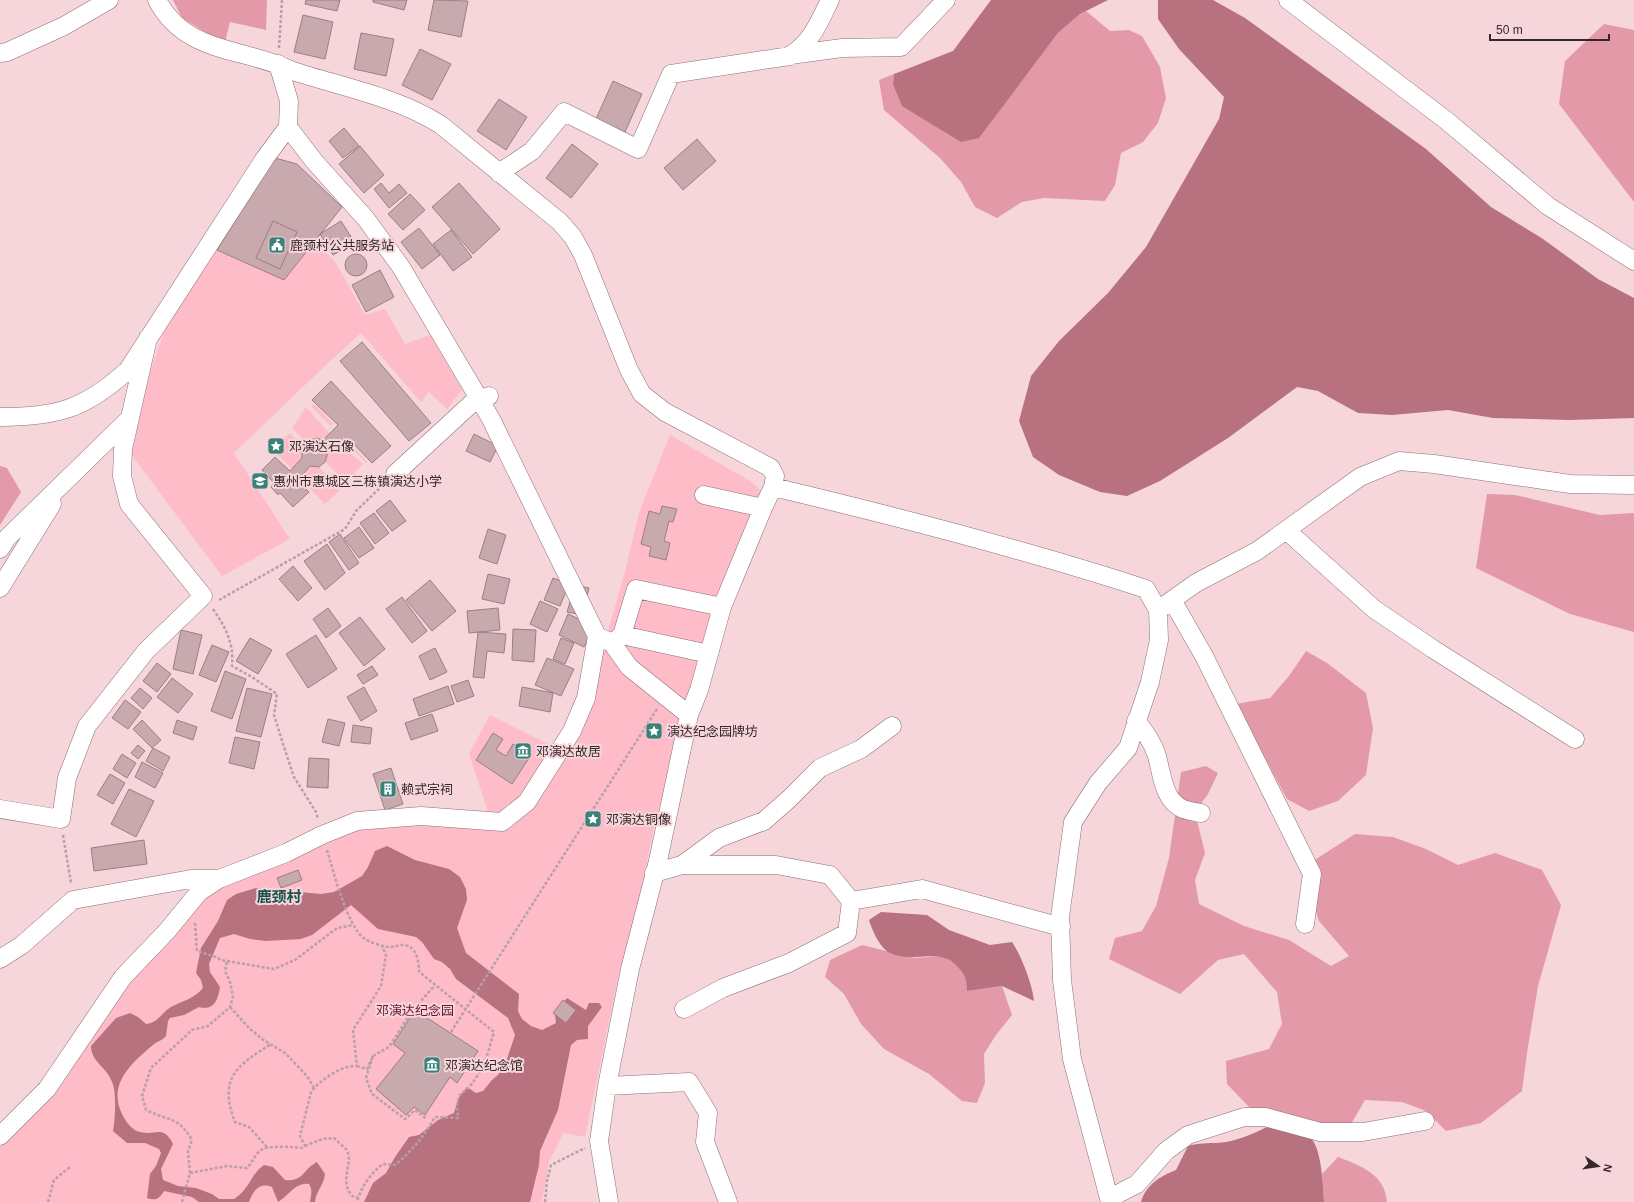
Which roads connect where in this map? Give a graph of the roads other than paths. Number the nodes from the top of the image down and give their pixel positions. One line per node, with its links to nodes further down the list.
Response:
1 (109, 0): 6 (street)
2 (157, 0): 8 (street)
3 (830, 0): 7 (street)
4 (946, 0): 7 (street)
5 (1288, 0): 11 (street)
6 (0, 53)
7 (790, 56): 10 (street)
8 (278, 64): 9 (street); 10 (street)
9 (288, 127): 12 (street); 27 (street)
10 (499, 172): 19 (street)
11 (1634, 261)
12 (148, 338): 14 (street); 15 (street)
13 (489, 396): 16 (street)
14 (0, 417)
15 (129, 420): 17 (street); 33 (street)
16 (395, 474)
17 (68, 478): 23 (street); 24 (street)
18 (1634, 485): 22 (street)
19 (773, 487): 21 (street); 25 (street)
20 (704, 495): 21 (street)
21 (763, 508): 26 (street)
22 (1286, 530): 25 (street); 32 (street)
23 (0, 549)
24 (0, 588)
25 (1165, 605): 30 (street); 39 (street)
26 (722, 607): 27 (street); 28 (street)
27 (611, 638): 28 (street); 29 (street); 37 (street)
28 (709, 654): 29 (street)
29 (690, 715): 36 (street)
30 (1136, 721): 34 (street); 40 (street)
31 (892, 726): 35 (street)
32 (1575, 739)
33 (0, 809)
34 (1202, 813)
35 (682, 864): 36 (street); 38 (street)
36 (654, 873): 43 (street)
37 (219, 879): 41 (street); 45 (street)
38 (851, 901): 40 (street); 42 (street)
39 (1305, 924)
40 (1061, 927): 46 (street)
41 (0, 959)
42 (684, 1009)
43 (607, 1086): 47 (street); 48 (street)
44 (1425, 1121): 46 (street)
45 (0, 1136)
46 (1110, 1200)
47 (609, 1202)
48 (728, 1202)

